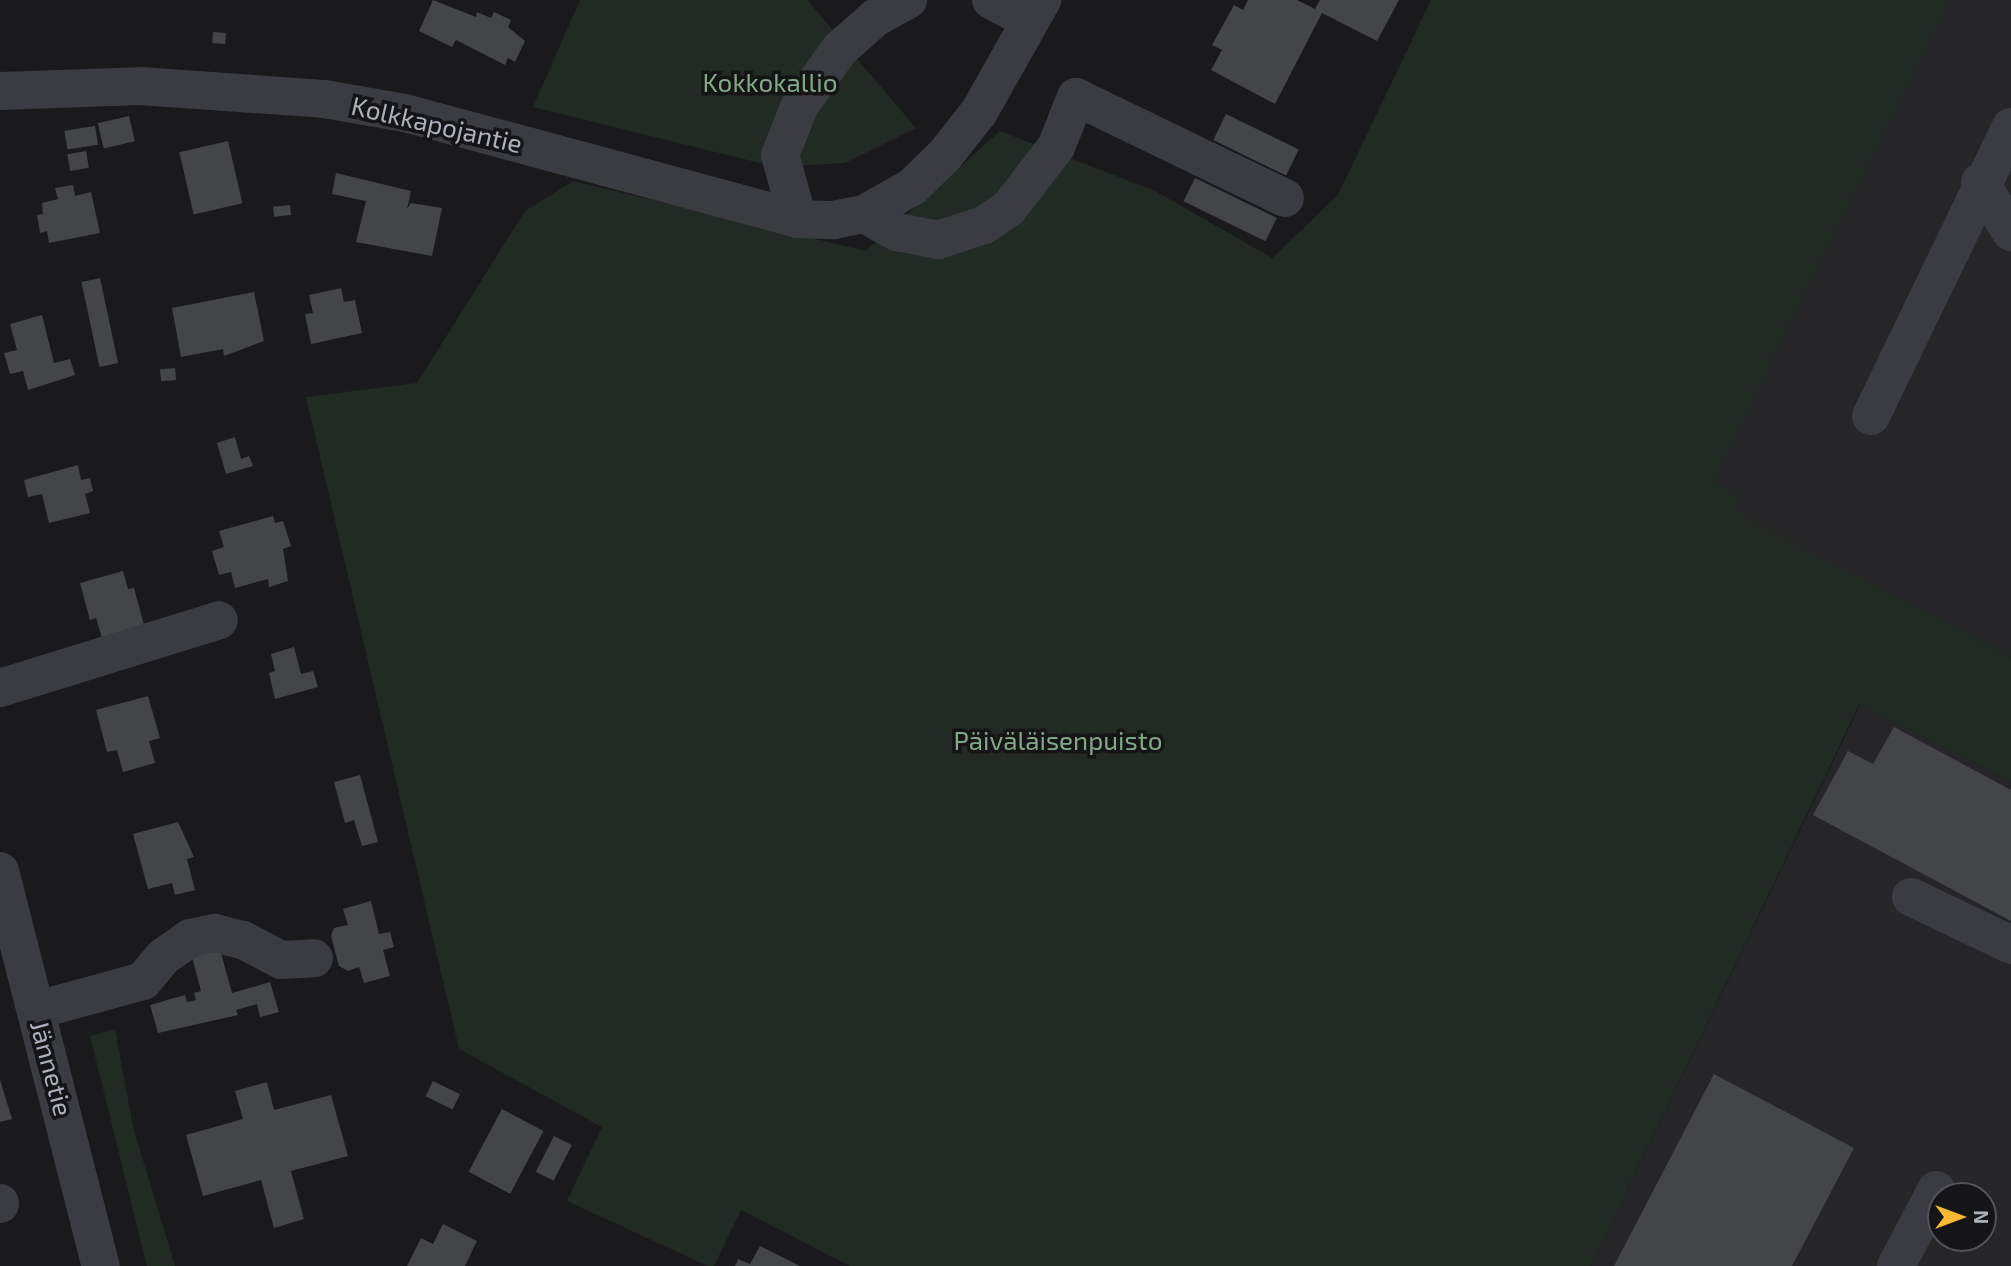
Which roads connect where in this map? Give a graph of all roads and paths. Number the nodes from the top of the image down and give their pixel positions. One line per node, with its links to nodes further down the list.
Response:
1 (908, 0): 9 (street)
2 (991, 0): 3 (street)
3 (1036, 10): 8 (street)
4 (0, 91): 9 (street, Kolkkapojantie)
5 (2011, 127): 6 (street)
6 (1980, 182): 10 (street); 11 (street)
7 (1285, 198): 8 (street)
8 (864, 214): 9 (street, Kolkkapojantie)
9 (798, 219)
10 (2011, 232)
11 (1871, 416)
12 (219, 620): 13 (street)
13 (0, 688)
14 (0, 872): 18 (street, Jännetie)
15 (1911, 897): 16 (street)
16 (2011, 945)
17 (314, 958): 18 (street)
18 (37, 1010): 20 (street, Jännetie)
19 (1927, 1207): 21 (street)
20 (101, 1266)
21 (1896, 1266)

